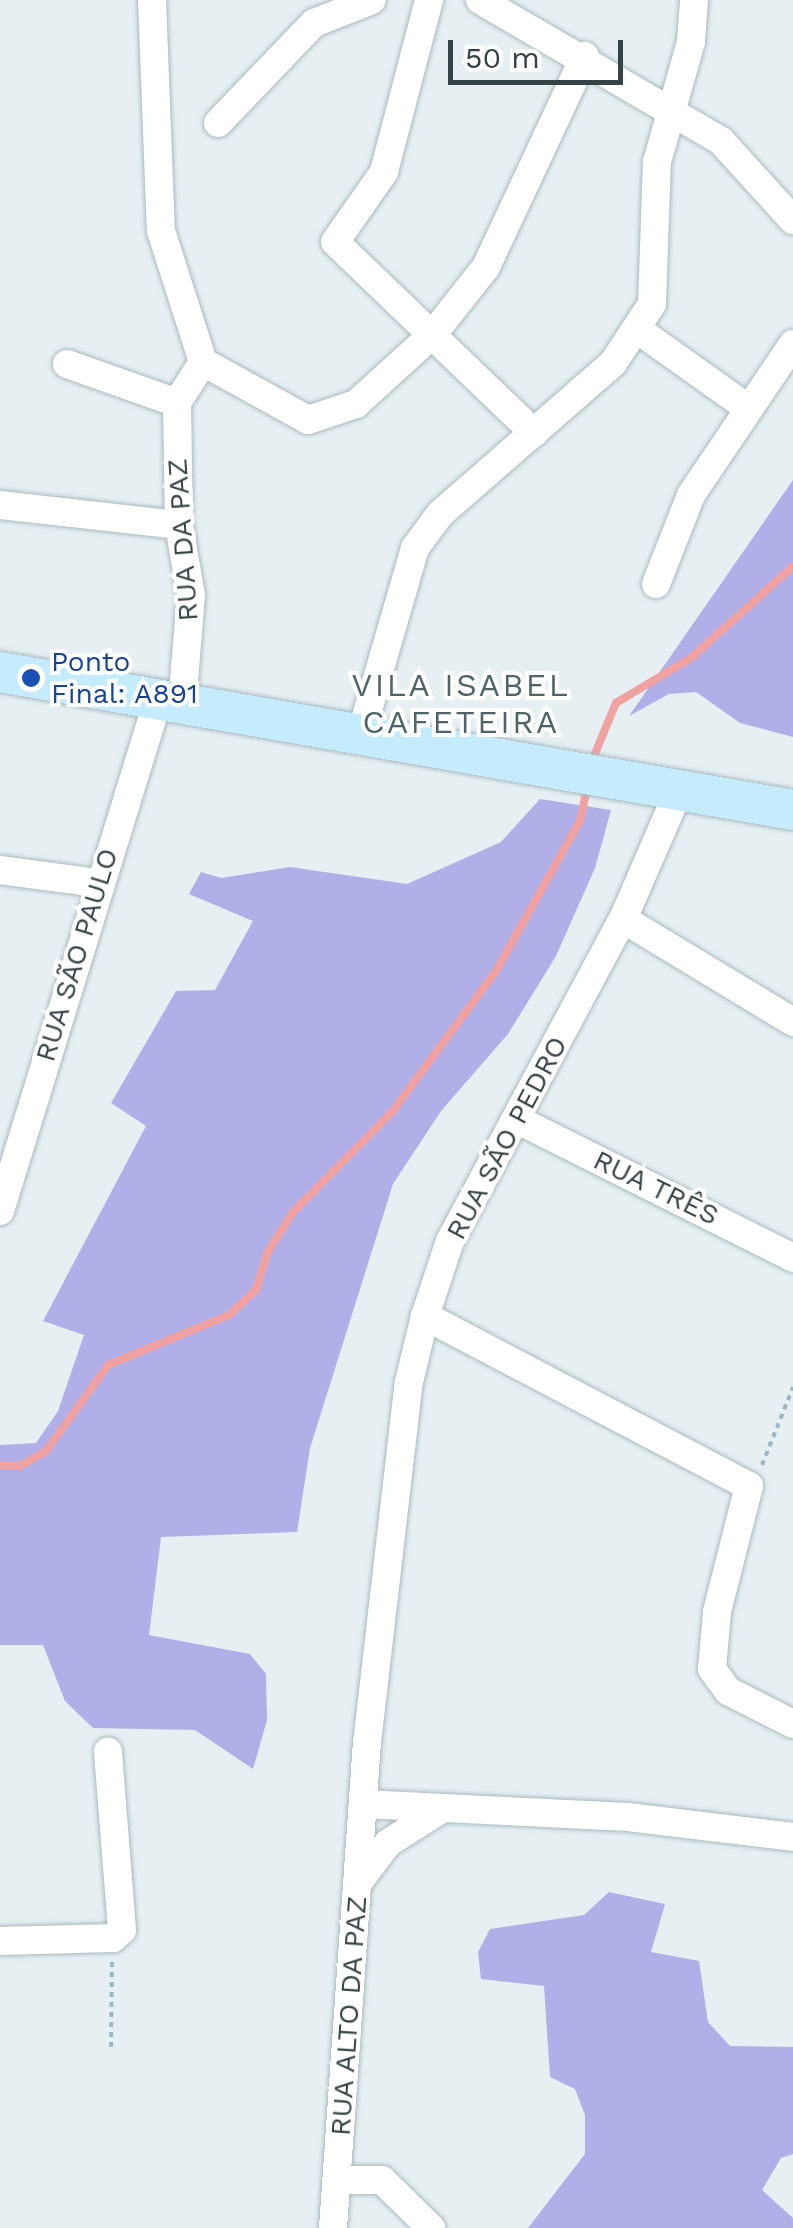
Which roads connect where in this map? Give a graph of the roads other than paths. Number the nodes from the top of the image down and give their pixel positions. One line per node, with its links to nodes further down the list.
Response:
1 (152, 0): 13 (street)
2 (372, 0): 8 (street)
3 (429, 0): 11 (street)
4 (480, 0): 6 (street)
5 (694, 0): 7 (street)
6 (585, 56): 7 (street); 11 (street)
7 (668, 108): 9 (street); 10 (street)
8 (218, 123)
9 (793, 220)
10 (638, 330): 16 (street); 17 (street)
11 (433, 334): 13 (street); 17 (street)
12 (793, 344): 16 (street)
13 (202, 362): 15 (street)
14 (67, 364): 15 (street)
15 (178, 403): 19 (street, RUA DA PAZ)
16 (749, 410): 20 (street)
17 (534, 433): 23 (street)
18 (0, 504): 19 (street)
19 (179, 525): 22 (street, RUA DA PAZ)
20 (656, 584)
21 (0, 672): 22 (street)
22 (170, 703): 23 (street); 27 (street, RUA SÃO PAULO)
23 (360, 734): 24 (street)
24 (679, 790): 25 (street); 28 (street, RUA SÃO PEDRO)
25 (793, 810)
26 (0, 870): 27 (street)
27 (98, 883): 31 (street, RUA SÃO PAULO)
28 (623, 919): 29 (street); 30 (street, RUA SÃO PEDRO)
29 (793, 1022)
30 (518, 1120): 32 (street, RUA TRÊS); 33 (street, RUA SÃO PEDRO)
31 (0, 1211)
32 (793, 1258)
33 (424, 1316): 34 (street); 36 (street, RUA SÃO PEDRO)
34 (793, 1724)
35 (108, 1752): 40 (street)
36 (362, 1804): 37 (street); 39 (street, RUA ALTO DA PAZ)
37 (440, 1810): 38 (street); 39 (street)
38 (793, 1837)
39 (374, 1840): 41 (street, RUA ALTO DA PAZ)
40 (0, 1941)
41 (337, 2180): 42 (street, RUA ALTO DA PAZ); 43 (street)
42 (332, 2228)
43 (431, 2228)

